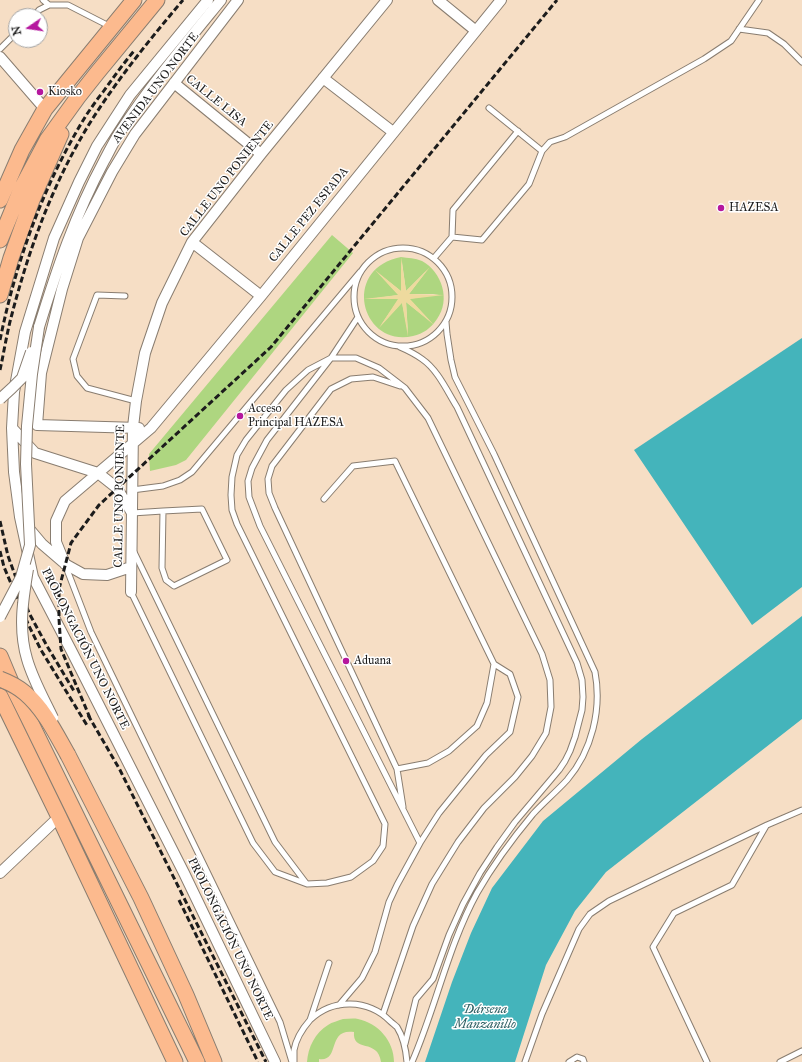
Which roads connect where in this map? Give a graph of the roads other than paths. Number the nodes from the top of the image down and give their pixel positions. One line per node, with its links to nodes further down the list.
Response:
1 (43, 0): 11 (lane)
2 (134, 0): 13 (main road)
3 (157, 0): 22 (main road)
4 (208, 0): 47 (street, PROLONGACIÓN UNO NORTE)
5 (221, 0): 40 (street)
6 (238, 0): 21 (street, AVENIDA UNO NORTE)
7 (388, 0): 20 (street, CALLE UNO PONIENTE)
8 (438, 0): 15 (street)
9 (501, 0): 15 (street, CALLE PEZ ESPADA)
10 (759, 0): 14 (lane)
11 (49, 5): 12 (lane); 13 (lane)
12 (44, 8)
13 (112, 27): 24 (main road)
14 (739, 29): 19 (lane); 27 (lane)
15 (476, 31): 26 (street, CALLE PEZ ESPADA)
16 (8, 41): 17 (lane)
17 (0, 49)
18 (0, 57): 24 (street)
19 (802, 62)
20 (323, 78): 26 (street); 28 (street, CALLE UNO PONIENTE)
21 (174, 83): 28 (street, CALLE LISA); 46 (street, AVENIDA UNO NORTE)
22 (78, 97): 31 (main road); 35 (main road)
23 (489, 108): 25 (lane)
24 (44, 109): 29 (main road)
25 (518, 131): 27 (lane); 30 (lane)
26 (393, 132): 37 (street, CALLE PEZ ESPADA)
27 (542, 151): 30 (lane)
28 (261, 154): 32 (street, CALLE UNO PONIENTE)
29 (0, 200)
30 (452, 237): 33 (lane)
31 (0, 240)
32 (192, 242): 37 (street); 45 (street, CALLE UNO PONIENTE)
33 (434, 258): 34 (lane); 39 (lane)
34 (360, 272): 38 (lane); 51 (lane)
35 (0, 295)
36 (125, 296): 45 (lane)
37 (261, 296): 48 (street, CALLE PEZ ESPADA)
38 (358, 317): 41 (lane); 42 (lane)
39 (446, 322): 41 (lane); 87 (lane)
40 (40, 327): 44 (street, bridge); 56 (street, bridge)
41 (400, 347): 79 (lane)
42 (331, 358): 43 (lane); 69 (lane); 74 (lane)
43 (405, 388): 67 (lane); 77 (lane)
44 (0, 399)
45 (136, 401): 46 (street, CALLE UNO PONIENTE)
46 (133, 427): 48 (street); 49 (street, CALLE UNO PONIENTE)
47 (12, 428): 50 (street); 55 (street, PROLONGACIÓN UNO NORTE)
48 (151, 428): 49 (street, CALLE PEZ ESPADA)
49 (133, 443): 50 (street, CALLE PEZ ESPADA); 51 (street, CALLE UNO PONIENTE)
50 (98, 473): 54 (street); 58 (street)
51 (132, 490): 54 (street, CALLE UNO PONIENTE)
52 (324, 499): 63 (lane)
53 (163, 511): 53 (lane); 54 (lane)
54 (132, 513): 57 (street, CALLE UNO PONIENTE)
55 (20, 517): 58 (street); 84 (street, PROLONGACIÓN UNO NORTE)
56 (30, 545): 61 (street, bridge); 66 (street, bridge)
57 (131, 545): 59 (street, CALLE UNO PONIENTE); 74 (lane)
58 (65, 564): 59 (street); 85 (lane)
59 (131, 567): 60 (street, CALLE UNO PONIENTE)
60 (131, 592): 74 (lane)
61 (0, 618)
62 (0, 656): 82 (main road)
63 (494, 664): 67 (lane); 72 (lane)
64 (0, 679): 66 (main road, bridge)
65 (0, 696): 70 (main road)
66 (68, 755): 83 (main road)
67 (397, 769): 69 (lane)
68 (802, 810): 71 (lane)
69 (404, 812): 72 (lane)
70 (59, 818): 73 (street); 81 (main road)
71 (767, 825): 88 (lane); 91 (lane)
72 (420, 843): 76 (lane)
73 (0, 873)
74 (307, 884)
75 (329, 963): 78 (lane)
76 (339, 1005): 77 (lane); 78 (lane)
77 (383, 1014): 79 (lane)
78 (310, 1020): 85 (lane)
79 (405, 1044): 86 (lane)
80 (802, 1051): 92 (lane)
81 (175, 1062)
82 (197, 1062)
83 (214, 1062)
84 (275, 1062)
85 (293, 1062)
86 (407, 1062)
87 (412, 1062)
88 (525, 1062)
89 (569, 1062): 90 (lane)
90 (584, 1062)
91 (707, 1062)
92 (780, 1062)

